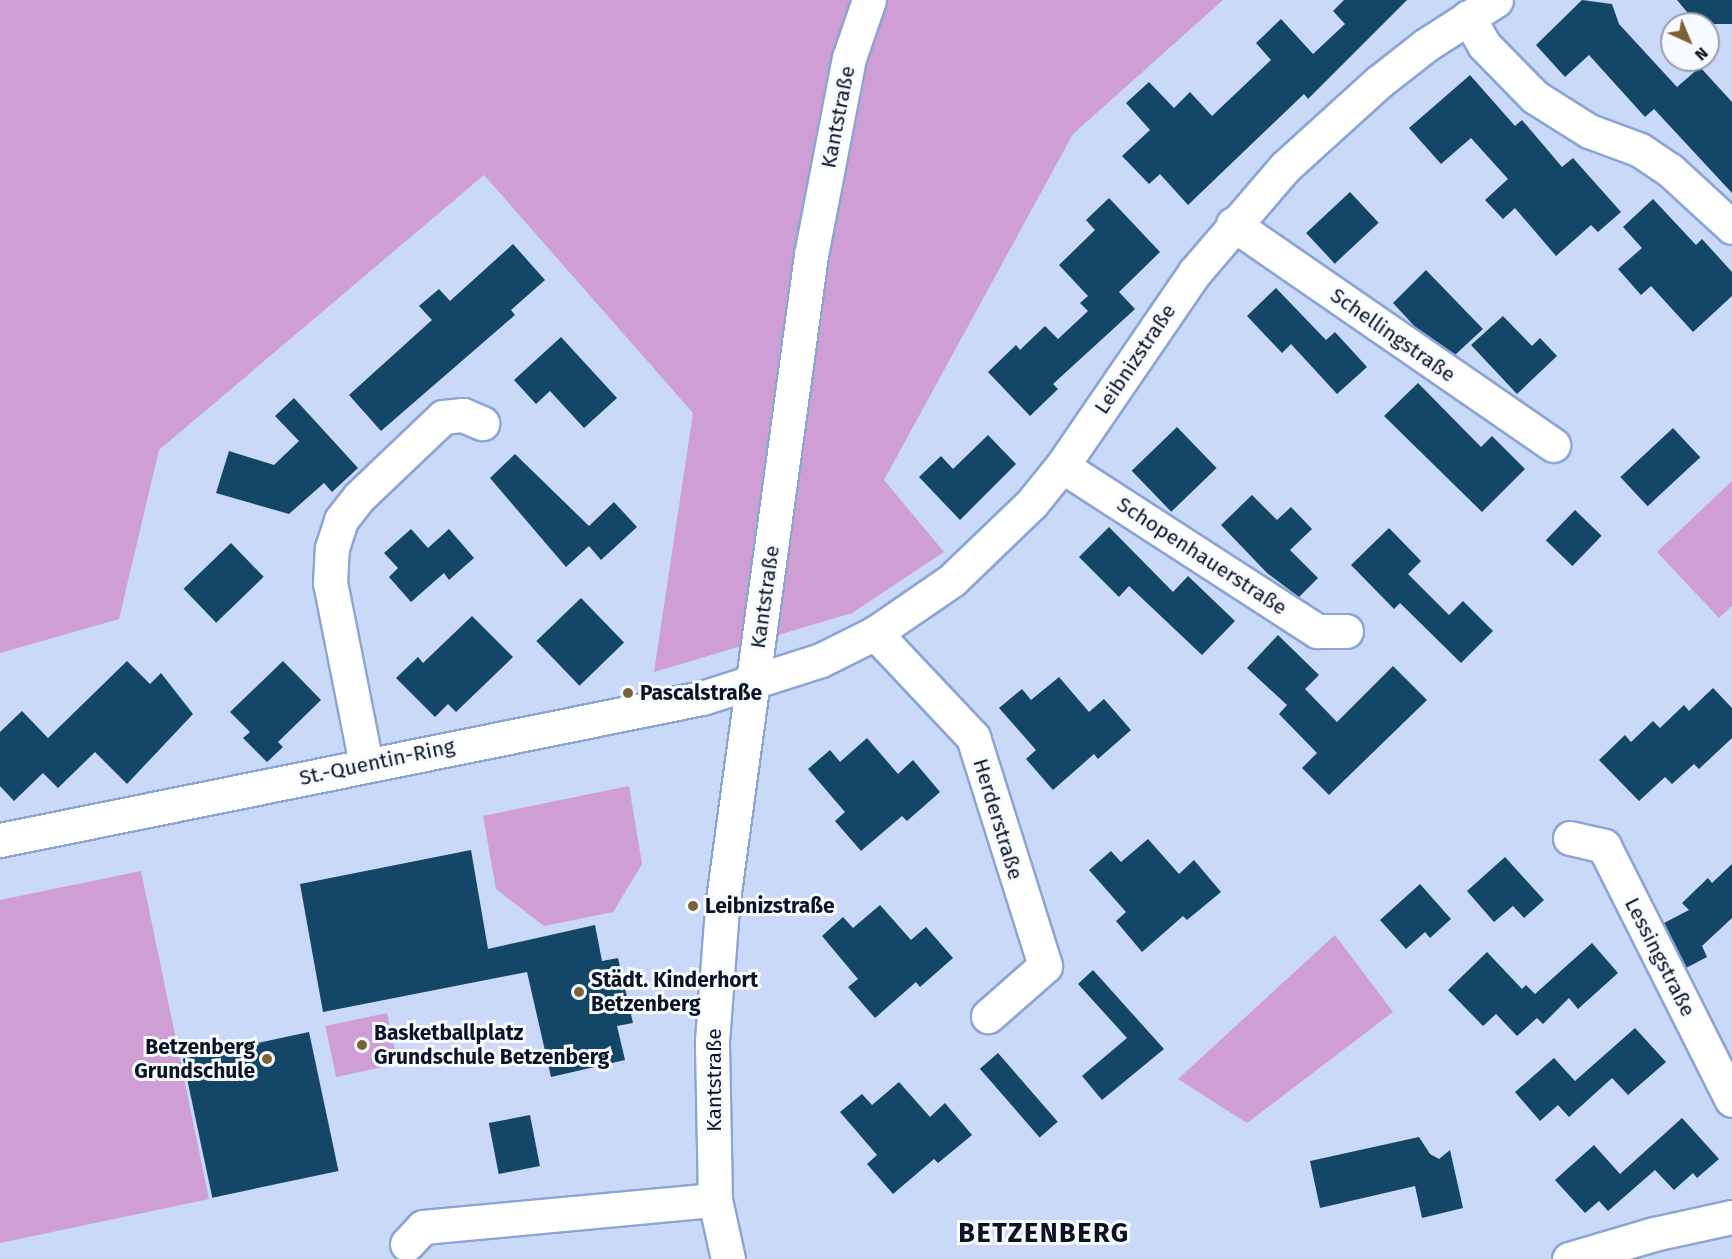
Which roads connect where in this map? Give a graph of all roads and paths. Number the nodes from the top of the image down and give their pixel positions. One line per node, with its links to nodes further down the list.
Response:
1 (868, 0): 11 (street, Kantstraße)
2 (1496, 0): 3 (street, Leibnizstraße)
3 (1468, 17): 4 (street, Leibnizstraße); 5 (street)
4 (1233, 224): 7 (street, Schellingstraße); 8 (street, Leibnizstraße)
5 (1732, 227)
6 (482, 423): 12 (street)
7 (1553, 445)
8 (1062, 466): 9 (street, Schopenhauerstraße); 10 (street, Leibnizstraße)
9 (1346, 631)
10 (875, 633): 11 (street, Leibnizstraße); 15 (street, Herderstraße)
11 (753, 684): 12 (street, St.-Quentin-Ring); 17 (street, Kantstraße)
12 (366, 764): 14 (street, St.-Quentin-Ring)
13 (1570, 838): 16 (street, Lessingstraße)
14 (0, 840)
15 (988, 1016)
16 (1732, 1100)
17 (715, 1200): 19 (street); 20 (street, Kantstraße)
18 (1732, 1217): 21 (street)
19 (406, 1244)
20 (728, 1259)
21 (1569, 1259)

